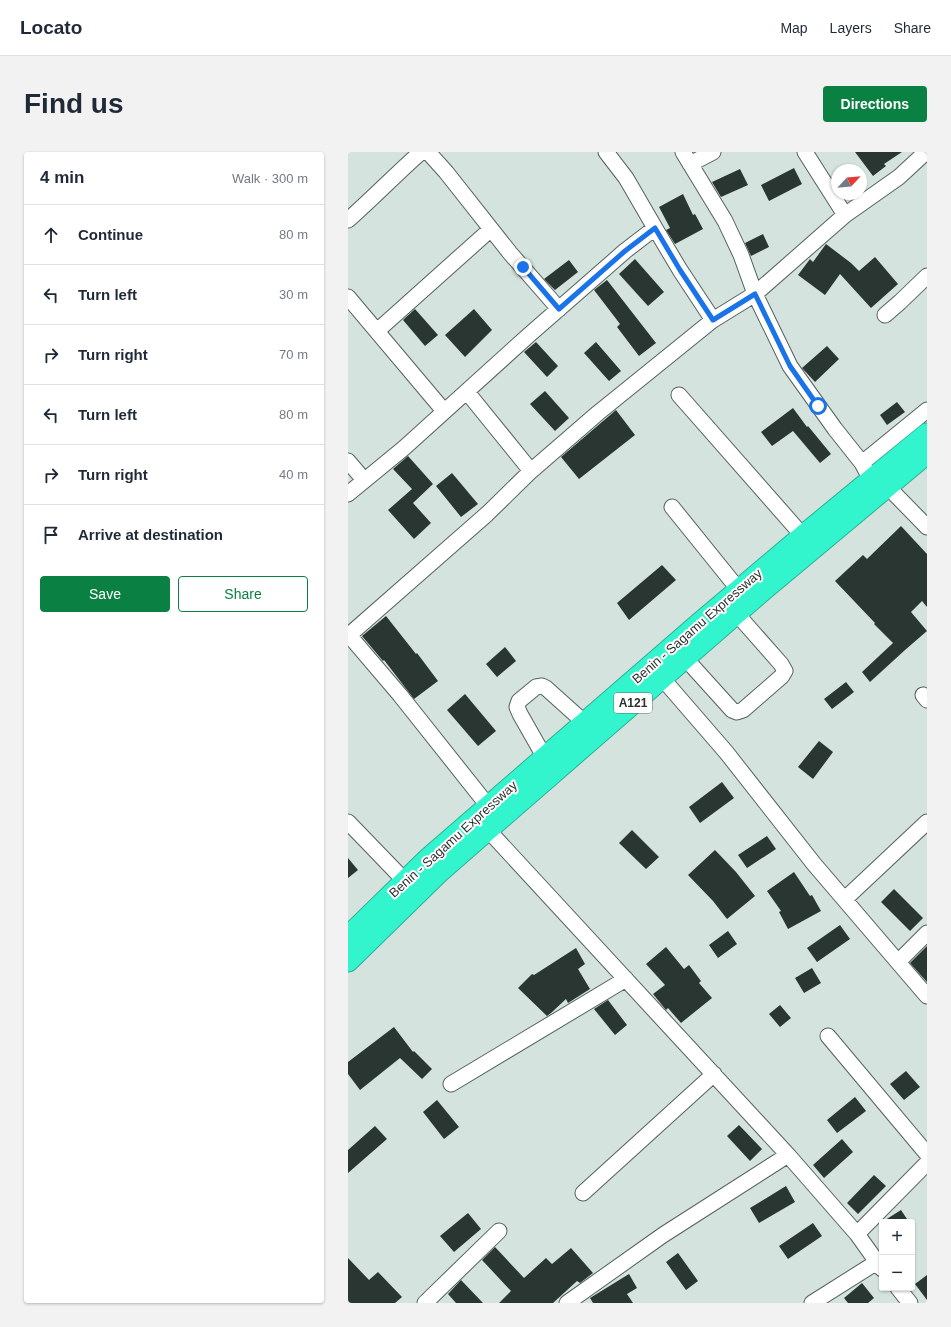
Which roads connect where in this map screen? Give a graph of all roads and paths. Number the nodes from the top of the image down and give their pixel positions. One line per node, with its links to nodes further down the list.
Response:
1 (421, 152): 9 (street)
2 (428, 152): 10 (street)
3 (606, 152): 11 (street)
4 (713, 152): 7 (street)
5 (805, 152): 8 (street)
6 (926, 152): 8 (street)
7 (687, 158): 13 (street)
8 (845, 215): 13 (street)
9 (348, 220)
10 (491, 228): 15 (street); 18 (street)
11 (655, 228): 15 (street); 17 (street)
12 (927, 276): 16 (street)
13 (755, 294): 17 (street); 27 (street)
14 (348, 297): 18 (street)
15 (559, 309): 19 (street)
16 (885, 315)
17 (713, 320): 26 (street)
18 (377, 331): 22 (street)
19 (467, 392): 22 (street); 26 (street)
20 (679, 395): 32 (street)
21 (927, 410): 27 (street)
22 (444, 412): 28 (street)
23 (927, 434): 27 (highway, Benin - Sagamu Expressway / A121)
24 (927, 453): 27 (highway, A121)
25 (348, 461): 28 (street)
26 (531, 471): 35 (street)
27 (873, 476): 31 (street); 32 (highway, Benin - Sagamu Expressway / A121); 34 (highway, A121)
28 (364, 480): 29 (street)
29 (348, 494)
30 (672, 507): 33 (street)
31 (927, 527)
32 (802, 536): 33 (highway, Benin - Sagamu Expressway / A121)
33 (739, 590): 38 (highway, Benin - Sagamu Expressway / A121)
34 (736, 613): 36 (highway, A121); 36 (street)
35 (348, 634): 40 (street)
36 (684, 658): 37 (highway, A121)
37 (662, 678): 43 (highway, A121); 45 (street)
38 (585, 723): 39 (highway, Benin - Sagamu Expressway / A121); 39 (street)
39 (545, 758): 40 (highway, Benin - Sagamu Expressway / A121)
40 (489, 806): 44 (highway, Benin - Sagamu Expressway / A121)
41 (348, 822): 44 (street)
42 (926, 824): 45 (street)
43 (488, 830): 48 (highway, A121); 50 (street)
44 (405, 881): 47 (highway, Benin - Sagamu Expressway / A121)
45 (845, 899): 49 (street)
46 (927, 933): 49 (street)
47 (348, 937)
48 (348, 961)
49 (898, 962): 51 (street)
50 (626, 979): 53 (street); 54 (street)
51 (927, 996)
52 (828, 1036): 55 (street)
53 (714, 1074): 56 (street); 58 (street)
54 (451, 1084)
55 (927, 1154)
56 (788, 1155): 60 (street); 63 (street)
57 (927, 1163): 60 (street)
58 (583, 1193)
59 (499, 1231): 64 (street)
60 (857, 1234): 61 (street)
61 (879, 1266): 65 (street)
62 (900, 1291): 66 (street)
63 (570, 1302)
64 (425, 1303)
65 (812, 1303)
66 (910, 1303)

